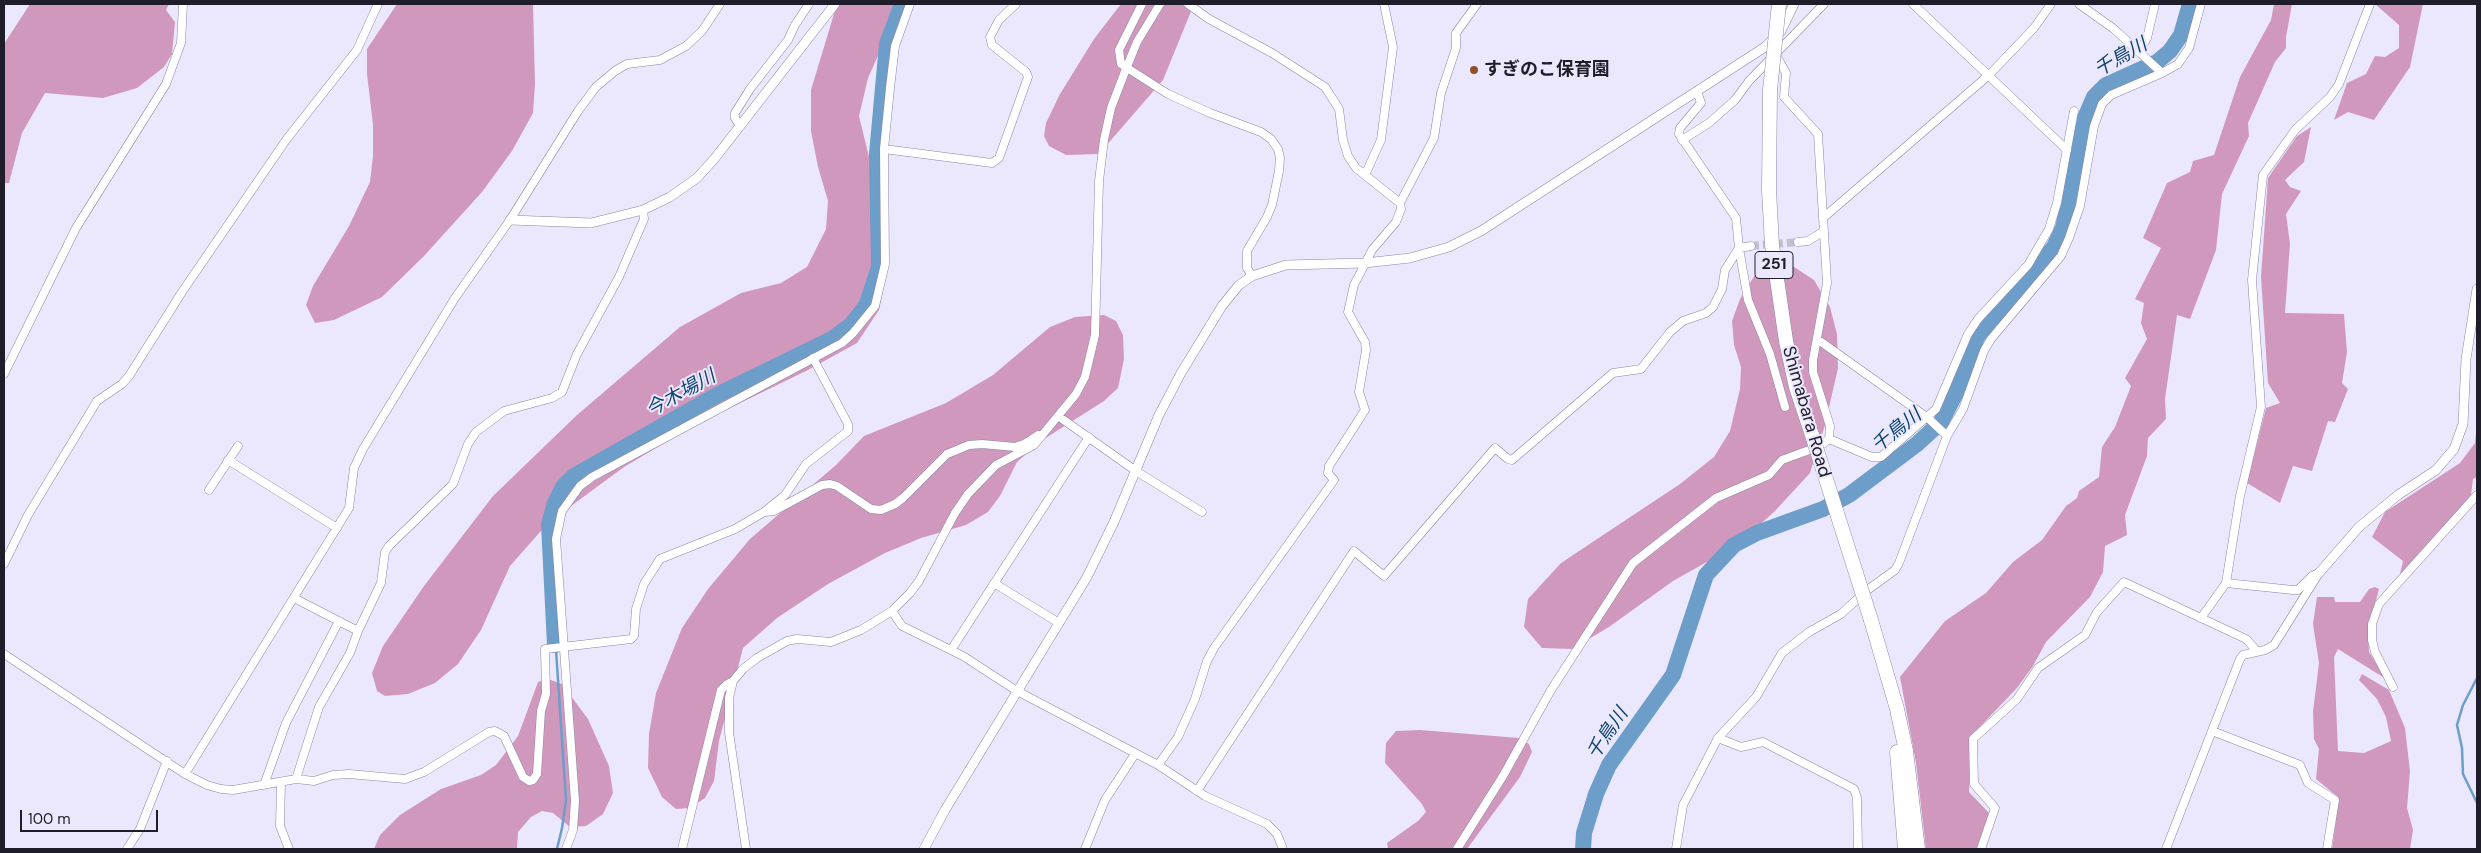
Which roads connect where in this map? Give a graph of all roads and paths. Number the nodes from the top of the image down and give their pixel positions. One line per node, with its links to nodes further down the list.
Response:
1 (184, 4): 47 (street)
2 (378, 4): 63 (street)
3 (720, 4): 37 (street)
4 (809, 4): 29 (street)
5 (835, 4): 29 (street)
6 (910, 4): 31 (street)
7 (1016, 4): 31 (street)
8 (1142, 4): 24 (street)
9 (1160, 4): 24 (street)
10 (1188, 4): 33 (street)
11 (1384, 4): 33 (street)
12 (1477, 4): 34 (street)
13 (1780, 4): 77 (highway, Shimabara Road / 251, bridge)
14 (1794, 4): 27 (street)
15 (1824, 4): 22 (street)
16 (1913, 4): 26 (street)
17 (2051, 4): 26 (street)
18 (2079, 4): 23 (street)
19 (2155, 4): 23 (street)
20 (2201, 4): 25 (street)
21 (2370, 4): 66 (street)
22 (1776, 55): 30 (street); 36 (street)
23 (2142, 55): 25 (street)
24 (1126, 69): 43 (street); 49 (street)
25 (2160, 71): 51 (street)
26 (1989, 75): 32 (street); 36 (street)
27 (1697, 91): 30 (street); 42 (street)
28 (2074, 111): 32 (street)
29 (740, 126): 35 (street)
30 (1682, 140): 41 (street)
31 (884, 149): 46 (street)
32 (2067, 150): 50 (street)
33 (1365, 175): 34 (street)
34 (1400, 203): 42 (street)
35 (643, 210): 37 (street); 72 (street)
36 (1823, 218): 38 (street)
37 (510, 220): 62 (street)
38 (1824, 231): 39 (street); 45 (street)
39 (1798, 242)
40 (1751, 246): 41 (street)
41 (1739, 248): 48 (street); 90 (street)
42 (1365, 262): 43 (street); 85 (street)
43 (1252, 276): 57 (street)
44 (2477, 289): 64 (street)
45 (1817, 339): 50 (street); 54 (street)
46 (814, 358): 60 (street); 73 (street)
47 (4, 374)
48 (1785, 407)
49 (1058, 416): 52 (street); 53 (street)
50 (1930, 419): 51 (street); 54 (street)
51 (1945, 434): 82 (street)
52 (1042, 435): 60 (street); 68 (street)
53 (1089, 437): 57 (street); 65 (street)
54 (1829, 439): 99 (street)
55 (238, 446): 56 (street)
56 (228, 460): 58 (street); 62 (street)
57 (1136, 471): 61 (street); 71 (street)
58 (209, 490)
59 (2477, 495): 79 (street)
60 (764, 512): 73 (street)
61 (1202, 512)
62 (337, 528): 67 (street)
63 (4, 564)
64 (2320, 573): 66 (street); 75 (street)
65 (994, 583): 71 (street); 74 (street)
66 (2226, 583): 69 (street)
67 (294, 598): 70 (street); 86 (street)
68 (892, 611): 74 (street); 78 (street)
69 (2201, 618): 75 (street); 104 (street)
70 (339, 622): 72 (street); 89 (street)
71 (1059, 623): 80 (street)
72 (358, 631): 87 (street)
73 (563, 646): 87 (street); 93 (street)
74 (951, 650): 80 (street)
75 (2257, 651): 81 (street)
76 (4, 654): 84 (street)
77 (1883, 663): 102 (highway); 103 (highway)
78 (733, 681): 94 (street); 95 (street)
79 (2393, 687)
80 (1017, 691): 83 (street); 96 (street)
81 (2212, 731): 105 (street); 106 (street)
82 (1718, 738): 100 (street); 101 (street)
83 (1135, 754): 85 (street); 97 (street)
84 (166, 761): 86 (street); 91 (street)
85 (1158, 765): 90 (street)
86 (185, 774): 89 (street)
87 (296, 779): 88 (street)
88 (281, 782): 89 (street); 92 (street)
89 (264, 785)
90 (1197, 791): 98 (street)
91 (127, 849)
92 (288, 849)
93 (566, 849)
94 (682, 849)
95 (746, 849)
96 (924, 849)
97 (1085, 849)
98 (1283, 849)
99 (1457, 849)
100 (1676, 849)
101 (1858, 849)
102 (1905, 849)
103 (1918, 849)
104 (1981, 849)
105 (2166, 849)
106 (2327, 849)

